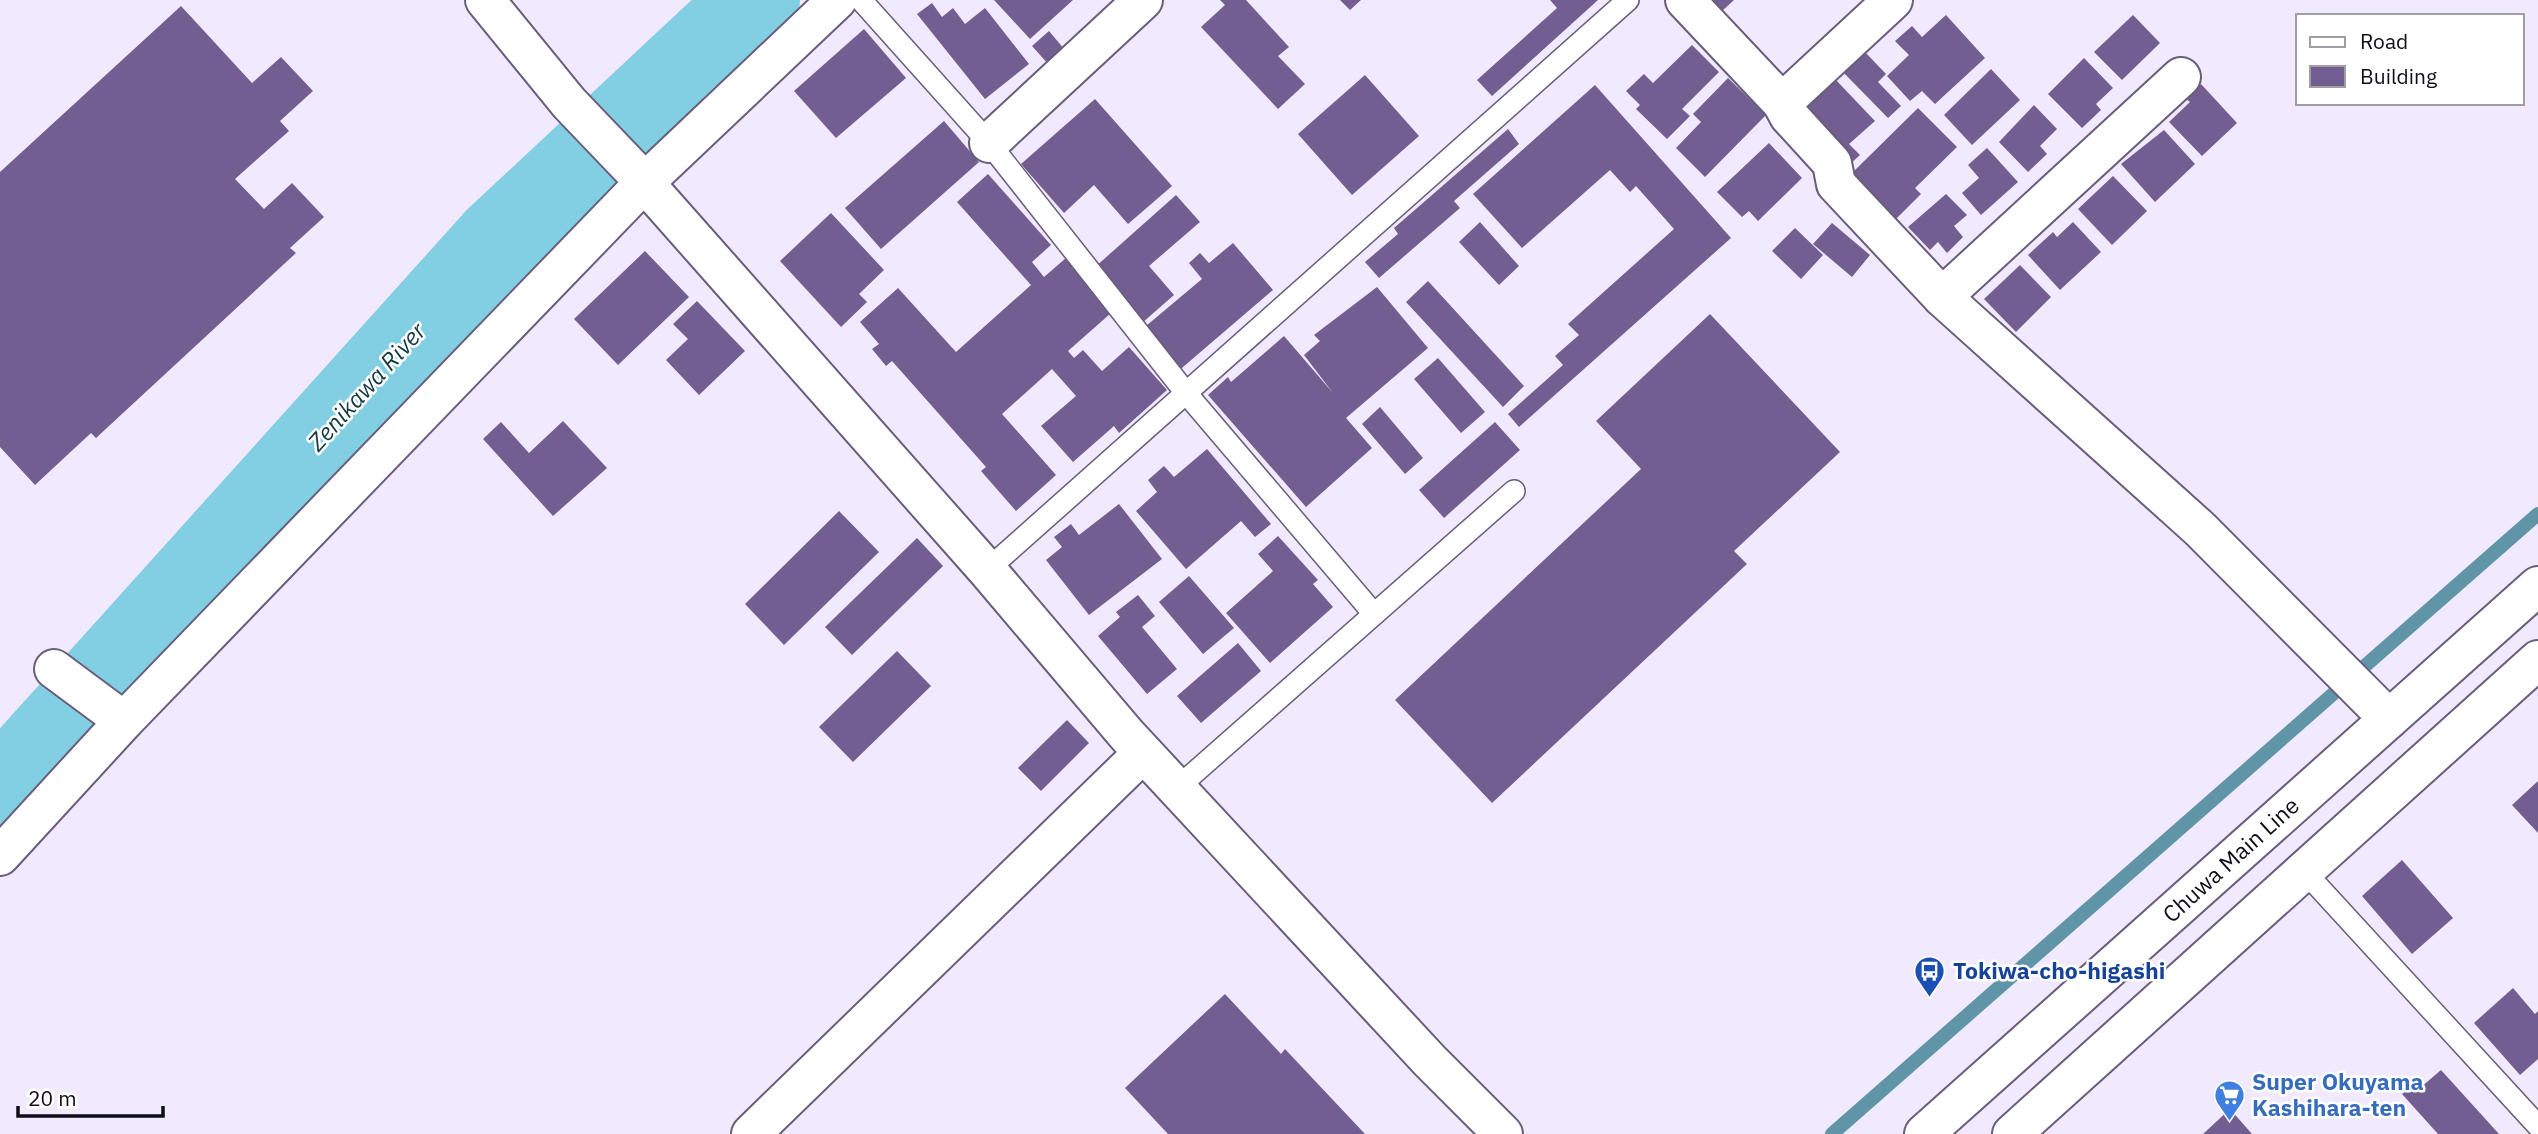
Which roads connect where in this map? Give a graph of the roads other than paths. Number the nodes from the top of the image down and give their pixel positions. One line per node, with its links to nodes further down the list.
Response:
1 (485, 0): 11 (street)
2 (837, 0): 11 (street)
3 (860, 0): 10 (lane)
4 (1143, 0): 10 (street)
5 (1628, 0): 13 (lane)
6 (1685, 0): 9 (street)
7 (1893, 0): 9 (street)
8 (2181, 77): 12 (street)
9 (1782, 103): 12 (street)
10 (989, 143): 13 (lane)
11 (639, 177): 15 (street); 20 (street)
12 (1942, 297): 21 (street)
13 (1186, 393): 15 (lane); 17 (lane)
14 (1514, 491): 17 (lane)
15 (987, 570): 22 (street)
16 (2538, 586): 21 (street, Chuwa Main Line)
17 (1374, 614): 23 (lane)
18 (2538, 660): 25 (street)
19 (57, 671): 20 (street)
20 (117, 717): 24 (street)
21 (2389, 719): 29 (street, Chuwa Main Line)
22 (1143, 753): 23 (street); 27 (street)
23 (1177, 788): 28 (street)
24 (0, 856)
25 (2304, 871): 26 (lane); 30 (street)
26 (2538, 1126)
27 (751, 1134)
28 (1503, 1134)
29 (1924, 1134)
30 (2012, 1134)

